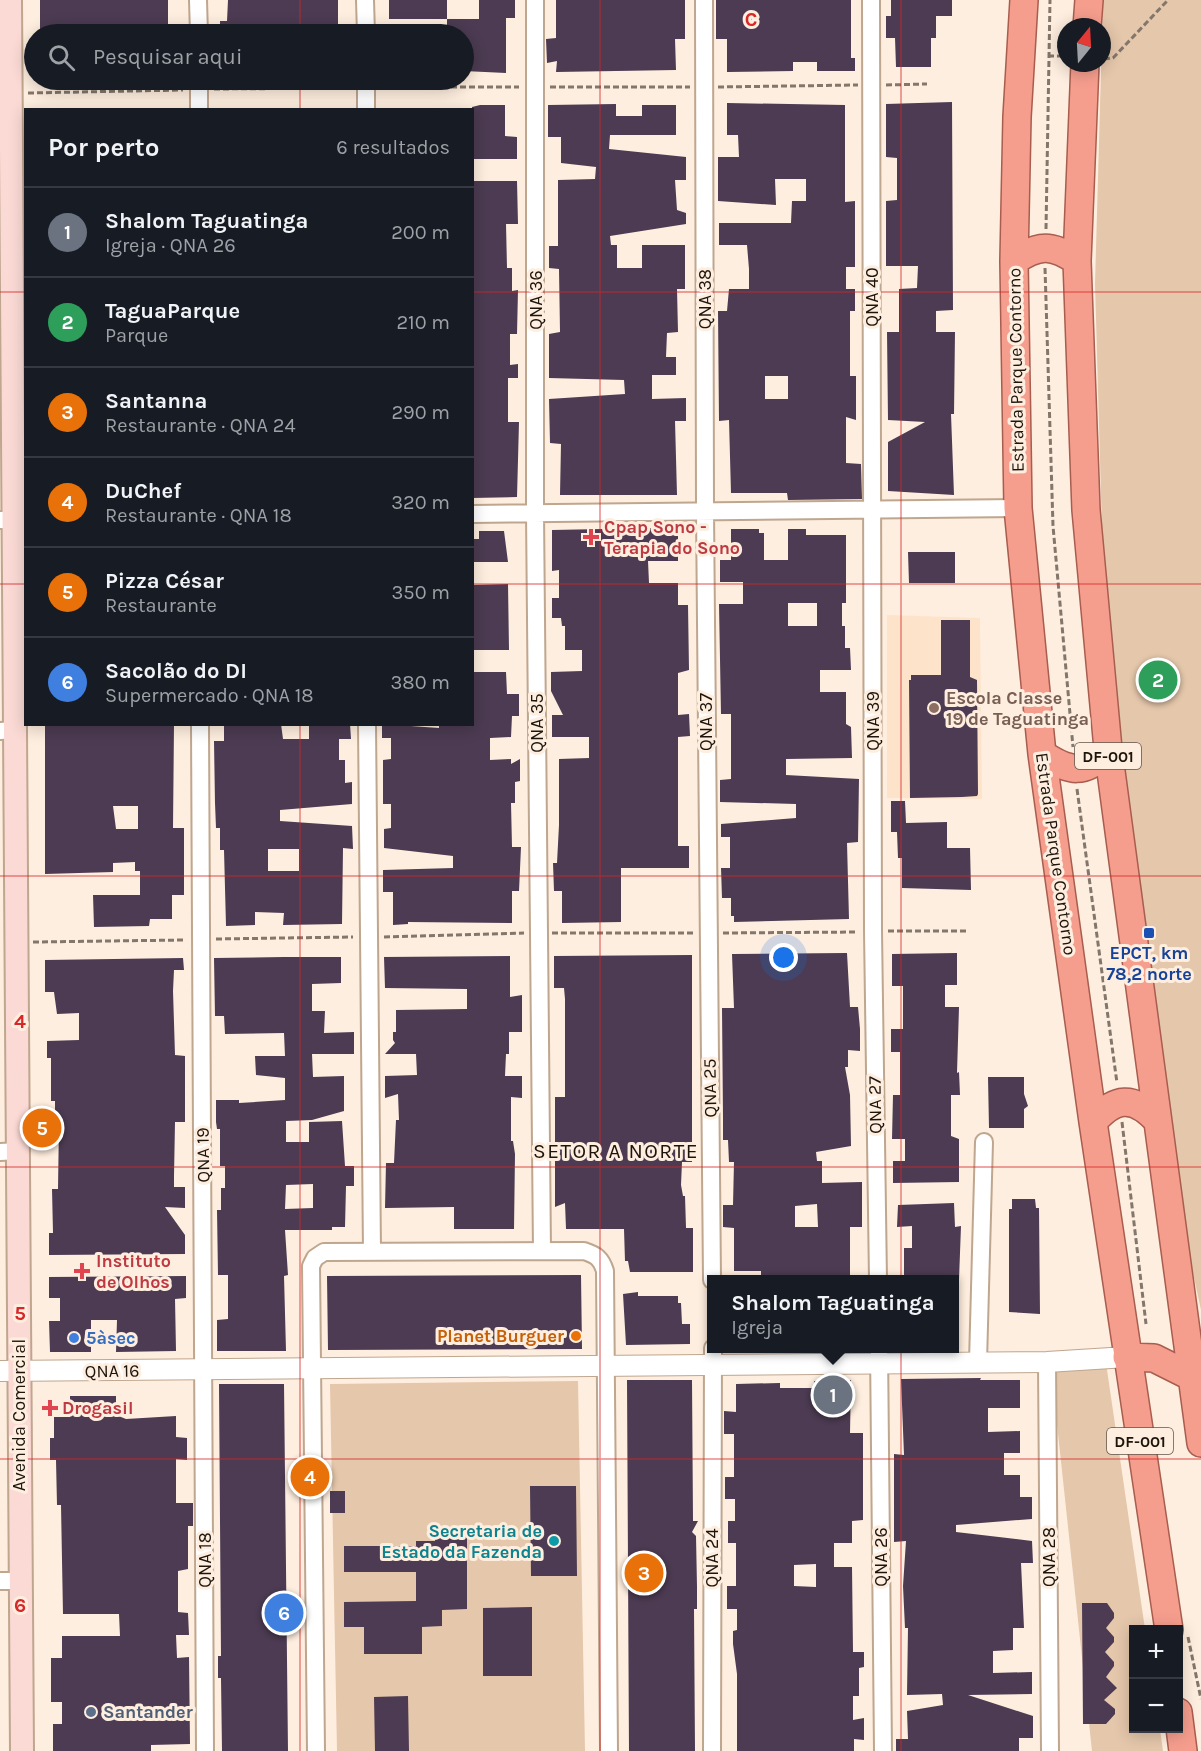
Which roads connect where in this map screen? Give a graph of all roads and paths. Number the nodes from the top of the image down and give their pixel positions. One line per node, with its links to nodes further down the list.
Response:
1 (10, 0): 26 (main road, Avenida Comercial)
2 (198, 0): 12 (street)
3 (366, 0): 13 (street)
4 (535, 0): 21 (street, QNA 36)
5 (704, 0): 22 (street, QNA 38)
6 (871, 0): 19 (street, QNA 40)
7 (1024, 0): 30 (highway, Estrada Parque Contorno / DF-001)
8 (1050, 0): 14 (path)
9 (1089, 0): 11 (highway)
10 (1168, 0): 16 (path)
11 (1088, 18)
12 (199, 24)
13 (366, 24)
14 (1048, 56): 15 (path); 29 (path)
15 (1057, 56)
16 (1111, 58)
17 (1085, 72): 31 (highway, DF-001)
18 (927, 84): 19 (path)
19 (872, 85): 22 (path); 34 (street, QNA 40)
20 (474, 86): 21 (path)
21 (537, 87): 22 (path); 36 (street, QNA 36)
22 (705, 88): 35 (street, QNA 38)
23 (95, 90): 26 (path)
24 (199, 90): 27 (street)
25 (366, 90): 28 (street)
26 (11, 94): 32 (main road, Avenida Comercial)
27 (199, 108)
28 (366, 108)
29 (1045, 248): 30 (highway); 31 (highway); 44 (path)
30 (1014, 261): 33 (highway, Estrada Parque Contorno / DF-001)
31 (1077, 261): 42 (highway, DF-001)
32 (7, 306): 38 (main road, Avenida Comercial)
33 (1018, 508): 34 (street); 43 (highway, Estrada Parque Contorno / DF-001)
34 (873, 510): 35 (street); 46 (street, QNA 39)
35 (705, 512): 36 (street); 48 (street, QNA 37)
36 (535, 513): 37 (street); 47 (street, QNA 35)
37 (474, 514)
38 (13, 520): 41 (main road, Avenida Comercial)
39 (200, 726): 50 (street, QNA 19)
40 (367, 726): 49 (street)
41 (8, 730): 51 (main road, Avenida Comercial)
42 (1107, 749): 44 (highway); 53 (highway, DF-001)
43 (1042, 753): 44 (highway); 54 (highway, Estrada Parque Contorno / DF-001)
44 (1075, 768): 52 (path)
45 (967, 931): 46 (path)
46 (873, 932): 48 (path); 60 (street, QNA 27)
47 (538, 933): 48 (path); 49 (path); 57 (street, QNA 35)
48 (708, 933): 59 (street, QNA 25)
49 (369, 937): 50 (path); 58 (street)
50 (201, 939): 51 (path); 70 (street, QNA 19)
51 (8, 942): 56 (main road, Avenida Comercial)
52 (1120, 1103): 53 (highway); 54 (highway); 65 (path)
53 (1157, 1120): 61 (highway, DF-001)
54 (1093, 1122): 65 (highway, Estrada Parque Contorno / DF-001)
55 (984, 1142): 66 (street)
56 (10, 1151): 71 (main road, Avenida Comercial)
57 (542, 1251): 58 (street); 68 (street)
58 (372, 1252): 69 (street)
59 (712, 1275)
60 (878, 1275)
61 (1184, 1310): 62 (street); 72 (highway, DF-001)
62 (1201, 1343)
63 (713, 1356): 64 (street, QNA 16); 68 (street, QNA 16); 83 (street, QNA 24)
64 (879, 1356): 66 (street, QNA 16); 84 (street, QNA 26)
65 (1138, 1357): 67 (street, QNA 16); 72 (highway); 75 (highway, Estrada Parque Contorno / DF-001)
66 (978, 1362): 67 (street, QNA 16)
67 (1047, 1362): 85 (street, QNA 28)
68 (606, 1364): 69 (street, QNA 16); 82 (street)
69 (312, 1367): 70 (street, QNA 16); 81 (street)
70 (205, 1370): 71 (street, QNA 16); 80 (street, QNA 18)
71 (10, 1371): 74 (main road, Avenida Comercial)
72 (1192, 1377): 73 (highway, DF-001)
73 (1201, 1443)
74 (10, 1581): 79 (main road, Avenida Comercial)
75 (1176, 1625)
76 (1183, 1647): 77 (path)
77 (1201, 1700)
78 (1181, 1733): 86 (highway)
79 (22, 1751)
80 (206, 1751)
81 (316, 1751)
82 (609, 1751)
83 (712, 1751)
84 (883, 1751)
85 (1050, 1751)
86 (1183, 1751)

